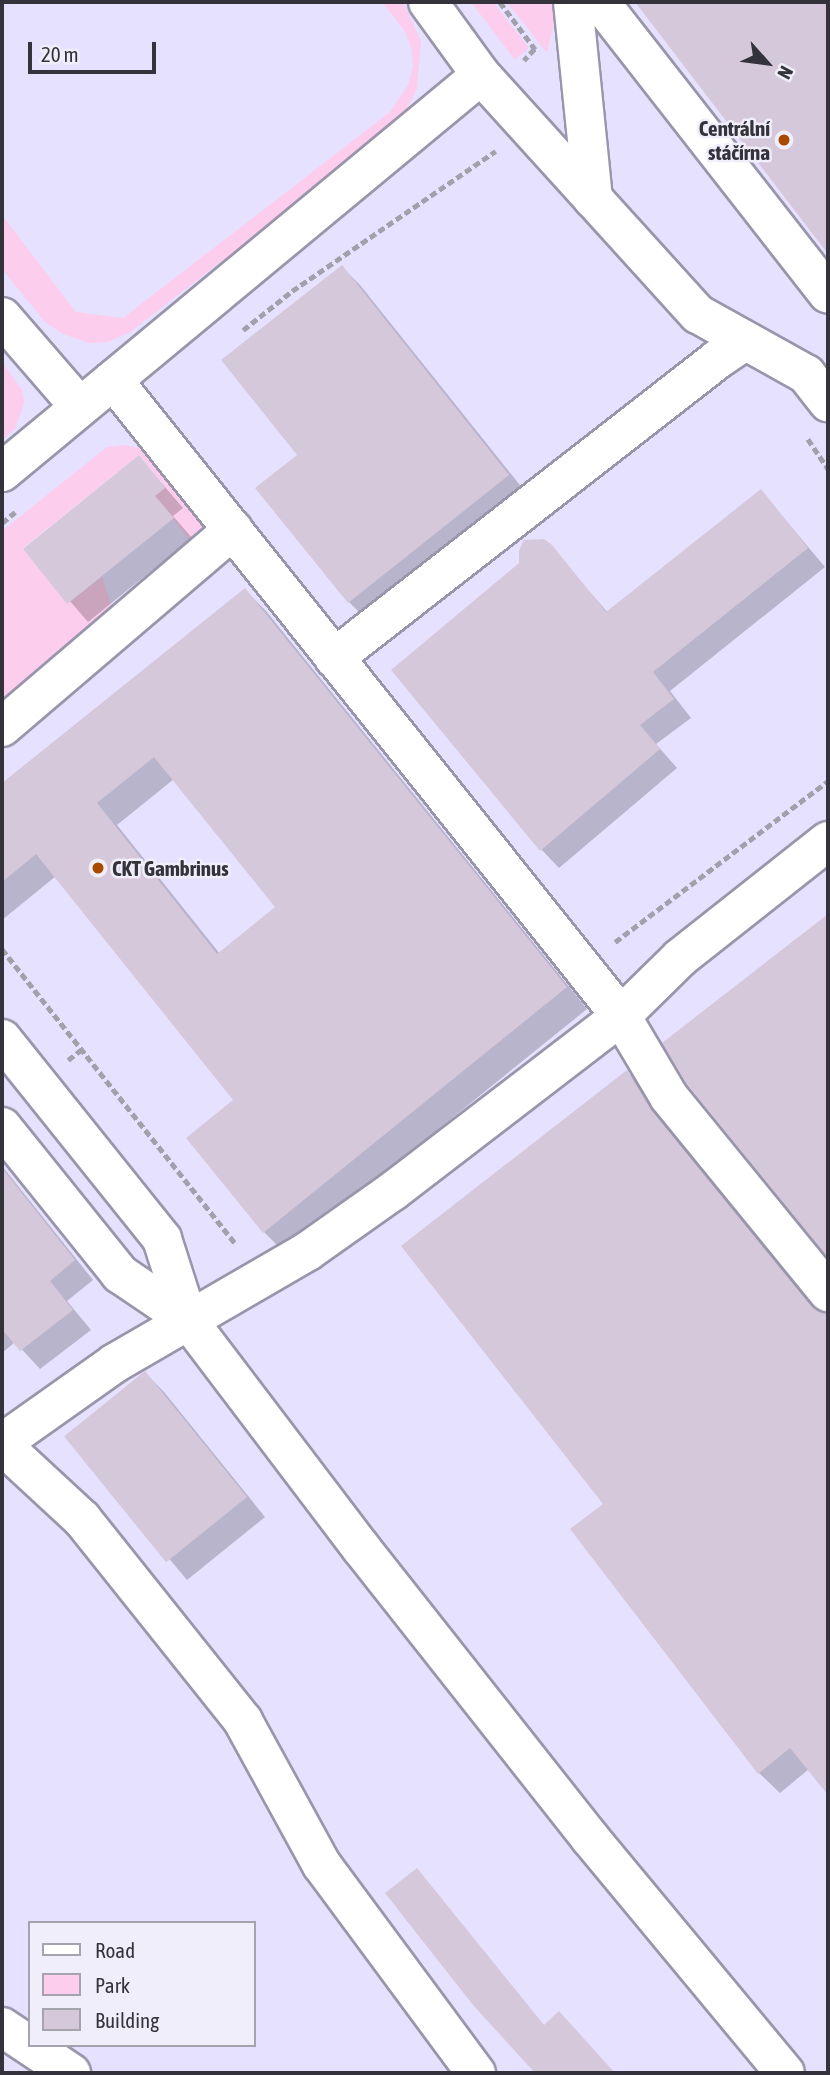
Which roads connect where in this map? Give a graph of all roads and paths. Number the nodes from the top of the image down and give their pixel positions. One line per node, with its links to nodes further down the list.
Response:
1 (428, 2): 4 (street)
2 (573, 2): 6 (street)
3 (600, 2): 7 (street)
4 (481, 75): 6 (street); 11 (street)
5 (502, 147): 9 (path)
6 (593, 199): 10 (street)
7 (828, 294)
8 (2, 317): 13 (street)
9 (237, 335)
10 (745, 341): 12 (street); 18 (street)
11 (113, 380): 13 (street); 17 (street)
12 (828, 402)
13 (80, 407): 14 (street)
14 (2, 472)
15 (23, 506): 16 (path)
16 (2, 523)
17 (233, 530): 18 (street); 19 (street)
18 (334, 658): 23 (street)
19 (2, 727)
20 (828, 781): 23 (path)
21 (828, 841): 24 (street)
22 (2, 949): 27 (path)
23 (589, 977): 24 (street)
24 (621, 1016): 28 (street); 29 (street)
25 (2, 1039): 29 (street)
26 (2, 1127): 29 (street)
27 (243, 1253)
28 (828, 1292)
29 (188, 1321): 30 (street); 36 (street)
30 (2, 1444): 35 (street)
31 (2, 2027): 32 (street)
32 (28, 2044)
33 (32, 2047): 34 (street)
34 (71, 2073)
35 (476, 2073)
36 (785, 2073)

